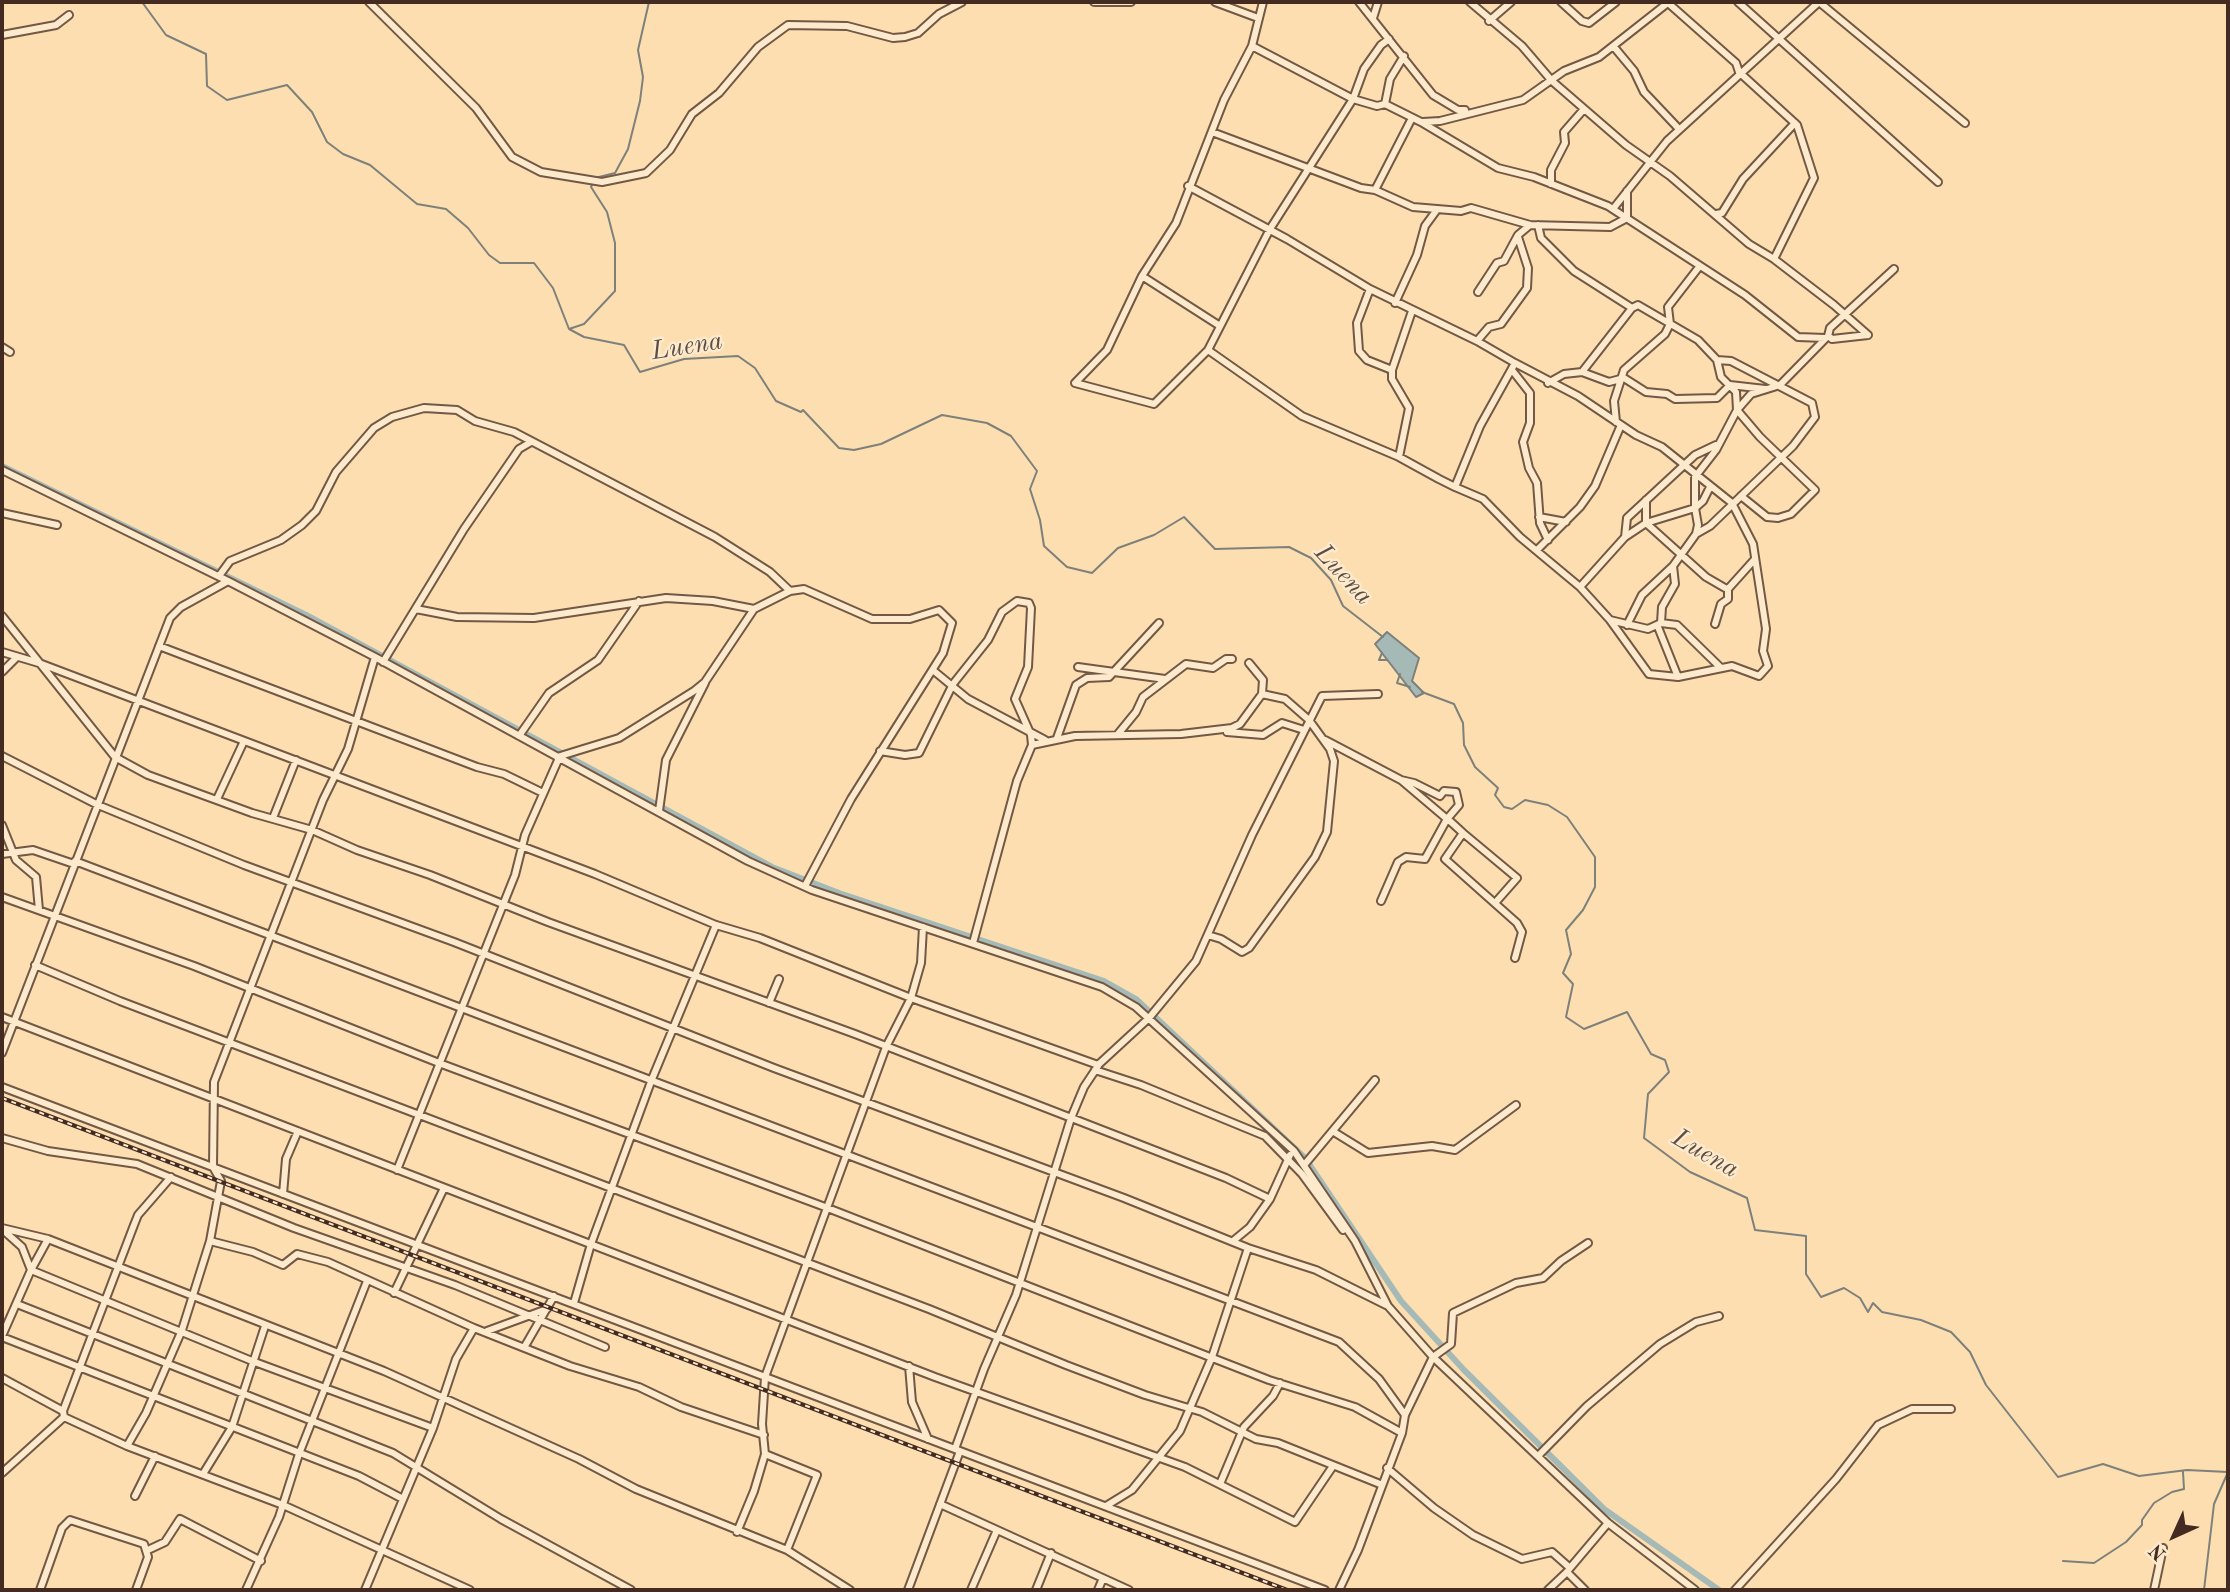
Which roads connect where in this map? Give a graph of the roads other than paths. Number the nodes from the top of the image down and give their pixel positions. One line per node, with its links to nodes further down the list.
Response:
1 (369, 2): 2 (street)
2 (962, 2)
3 (1094, 2): 4 (street)
4 (1131, 2)
5 (1215, 2): 16 (street)
6 (1263, 2): 16 (street)
7 (1359, 2): 17 (street)
8 (1378, 2): 17 (street)
9 (1470, 2): 18 (street)
10 (1511, 2): 18 (street)
11 (1561, 2): 12 (street)
12 (1616, 2)
13 (1668, 2): 25 (street); 27 (street)
14 (1738, 2): 21 (street)
15 (69, 15): 20 (street)
16 (1258, 18): 24 (street)
17 (1373, 18): 19 (street)
18 (1489, 21): 28 (street)
19 (1382, 30): 22 (street); 23 (street)
20 (2, 35)
21 (1778, 37): 27 (street); 36 (street); 41 (street)
22 (1390, 39): 23 (street); 26 (street)
23 (1381, 45): 29 (street)
24 (1252, 46): 29 (street); 38 (street)
25 (1614, 47): 28 (street); 37 (street)
26 (1404, 56): 30 (street); 32 (street)
27 (1740, 72): 35 (street); 37 (street)
28 (1552, 81): 31 (street); 32 (street)
29 (1353, 99): 30 (street); 40 (street)
30 (1385, 104): 33 (street)
31 (1584, 109): 39 (street); 42 (street)
32 (1470, 111): 34 (street)
33 (1412, 118): 34 (street); 44 (street)
34 (1421, 122): 42 (street)
35 (1795, 122): 48 (street); 54 (street)
36 (1965, 123)
37 (1679, 129): 39 (street)
38 (1212, 132): 40 (street); 43 (street)
39 (1649, 162): 45 (street); 48 (street)
40 (1311, 169): 44 (street); 52 (street)
41 (1938, 182)
42 (1551, 184): 46 (street)
43 (1188, 186): 52 (street); 57 (street)
44 (1376, 190): 47 (street)
45 (1627, 191): 46 (street); 49 (street)
46 (1613, 209): 49 (street)
47 (1436, 211): 50 (street); 60 (street)
48 (1716, 214): 54 (street)
49 (1627, 218): 51 (street); 55 (street)
50 (1514, 222): 51 (street); 53 (street)
51 (1534, 225): 53 (street); 61 (street)
52 (1270, 229): 58 (street); 65 (street)
53 (1518, 236): 59 (street); 67 (street)
54 (1774, 259): 63 (street)
55 (1699, 267): 64 (street); 66 (street)
56 (1894, 269): 63 (street)
57 (1142, 276): 65 (street); 69 (street)
58 (1370, 289): 60 (street); 73 (street)
59 (1478, 292)
60 (1395, 303): 62 (street)
61 (1632, 307): 64 (street); 74 (street)
62 (1412, 311): 67 (street); 73 (street)
63 (1844, 314): 66 (street); 66 (street)
64 (1670, 324): 71 (street); 75 (street)
65 (1220, 326): 69 (street)
66 (1827, 337): 78 (street)
67 (1477, 341): 72 (street)
68 (2, 347): 70 (street)
69 (1209, 350): 84 (street)
70 (10, 352)
71 (1717, 360): 77 (street); 78 (street)
72 (1513, 366): 76 (street); 89 (street); 96 (street)
73 (1392, 370): 84 (street)
74 (1582, 372): 75 (street); 76 (street)
75 (1621, 378): 77 (street); 81 (street)
76 (1548, 383): 81 (street)
77 (1730, 385): 79 (street); 80 (street)
78 (1780, 385): 79 (street); 85 (street)
79 (1765, 389): 80 (street)
80 (1737, 410): 83 (street); 85 (street)
81 (1619, 424): 86 (street); 97 (street)
82 (532, 441): 107 (street); 111 (street); 113 (street)
83 (1716, 444): 86 (street); 88 (street)
84 (1399, 457): 89 (street)
85 (1782, 457): 91 (street); 91 (street)
86 (1683, 466): 88 (street); 92 (street)
87 (3, 473): 107 (street)
88 (1695, 477): 90 (street); 94 (street)
89 (1455, 487): 103 (street)
90 (1710, 487): 93 (street); 94 (street)
91 (1741, 496): 93 (street)
92 (1646, 500): 98 (street); 101 (street)
93 (1732, 503): 100 (street); 105 (street)
94 (1695, 508): 98 (street); 100 (street)
95 (2, 513): 99 (street)
96 (1539, 517): 97 (street); 102 (street)
97 (1566, 522): 102 (street)
98 (1646, 523): 101 (street); 104 (street)
99 (57, 525)
100 (1696, 534): 104 (street)
101 (1625, 537): 109 (street)
102 (1548, 540): 103 (street)
103 (1537, 550): 109 (street)
104 (1681, 553): 106 (street); 110 (street)
105 (1755, 559): 110 (street); 130 (street)
106 (1673, 566): 119 (street); 120 (street)
107 (219, 576): 108 (street)
108 (228, 581): 121 (street); 124 (street)
109 (1580, 587): 116 (street)
110 (1728, 590): 118 (street)
111 (790, 591): 114 (street); 131 (street)
112 (639, 601): 113 (street); 114 (street); 147 (street)
113 (416, 609): 126 (street)
114 (754, 609): 136 (street)
115 (2, 616): 127 (street)
116 (1609, 620): 119 (street); 134 (street)
117 (1159, 624): 133 (street)
118 (1715, 624)
119 (1627, 625): 120 (street)
120 (1659, 625): 130 (street); 134 (street)
121 (159, 646): 140 (street); 142 (street)
122 (2, 652): 123 (street)
123 (18, 657): 127 (street); 132 (street)
124 (375, 657): 126 (street); 142 (street)
125 (1232, 659): 135 (street)
126 (383, 662): 147 (street)
127 (39, 663): 140 (street); 155 (street)
128 (1249, 663): 138 (street)
129 (1078, 667): 133 (street)
130 (1721, 668): 134 (street)
131 (933, 671): 137 (street); 153 (street)
132 (2, 672)
133 (1112, 674): 135 (street); 149 (street)
134 (1678, 677)
135 (1165, 679): 145 (street)
136 (705, 682): 156 (street); 163 (street)
137 (953, 684): 146 (street); 146 (street); 153 (street)
138 (1262, 694): 141 (street); 144 (street)
139 (1378, 694): 141 (street)
140 (136, 700): 151 (street); 155 (street)
141 (1309, 720): 143 (street); 148 (street)
142 (358, 723): 158 (street); 160 (street)
143 (1304, 730): 144 (street); 184 (street)
144 (1222, 732): 145 (street)
145 (1118, 734): 149 (street)
146 (1031, 735): 150 (street); 152 (street)
147 (519, 736): 156 (street)
148 (1320, 737): 159 (street); 184 (street)
149 (1057, 738): 150 (street)
150 (1045, 740): 152 (street)
151 (244, 741): 157 (street); 161 (street)
152 (1032, 746): 185 (street)
153 (880, 751): 174 (street)
154 (2, 756): 162 (street)
155 (115, 757): 161 (street); 162 (street)
156 (558, 757): 160 (street); 163 (street)
157 (296, 761): 158 (street); 164 (street)
158 (337, 775): 167 (street); 169 (street)
159 (1401, 780): 165 (street); 165 (street)
160 (543, 793): 169 (street)
161 (217, 799): 164 (street)
162 (98, 805): 172 (street); 173 (street)
163 (659, 811): 174 (street)
164 (273, 818): 167 (street)
165 (1447, 819): 168 (street); 176 (street)
166 (2, 825): 170 (street)
167 (312, 830): 173 (street); 178 (street)
168 (1463, 833): 177 (street); 177 (street)
169 (522, 846): 178 (street); 181 (street)
170 (13, 853): 171 (street); 172 (street); 179 (street)
171 (2, 854)
172 (74, 862): 180 (street); 183 (street)
173 (292, 883): 183 (street); 186 (street)
174 (805, 886): 182 (street)
175 (2, 897): 179 (street)
176 (1381, 901)
177 (1495, 903): 187 (street)
178 (503, 905): 186 (street); 189 (street)
179 (39, 911): 180 (street)
180 (53, 916): 188 (street); 191 (street)
181 (716, 925): 189 (street); 192 (street)
182 (923, 927): 185 (street); 192 (street)
183 (270, 933): 191 (street); 194 (street)
184 (1208, 935): 196 (street)
185 (973, 943): 196 (street)
186 (481, 954): 194 (street); 198 (street)
187 (1515, 958)
188 (35, 965): 197 (street); 199 (street)
189 (696, 977): 193 (street); 198 (street)
190 (779, 979): 193 (street)
191 (249, 990): 199 (street); 202 (street)
192 (911, 998): 200 (street); 203 (street)
193 (769, 1003): 200 (street)
194 (462, 1007): 202 (street); 204 (street)
195 (2, 1017): 197 (street)
196 (1149, 1018): 203 (street); 216 (street)
197 (13, 1021): 201 (street); 207 (street)
198 (674, 1028): 204 (street); 208 (street)
199 (229, 1043): 207 (street); 210 (street)
200 (886, 1047): 208 (street); 211 (street)
201 (2, 1053)
202 (439, 1063): 210 (street); 214 (street)
203 (1096, 1068): 211 (street); 218 (street)
204 (652, 1079): 214 (street); 217 (street)
205 (1375, 1080): 213 (street)
206 (2, 1087): 220 (street)
207 (212, 1098): 212 (street); 220 (street)
208 (867, 1102): 217 (street); 222 (street)
209 (1516, 1105): 213 (street)
210 (418, 1116): 221 (street); 225 (street)
211 (1071, 1118): 222 (street); 228 (street)
212 (298, 1131): 221 (street); 226 (street)
213 (1334, 1132): 219 (street)
214 (633, 1136): 225 (street); 229 (street)
215 (2, 1138): 223 (street)
216 (1294, 1151): 218 (street); 219 (street)
217 (848, 1154): 229 (street); 231 (street)
218 (1288, 1157): 228 (street); 235 (street)
219 (1304, 1164): 235 (street)
220 (213, 1167): 226 (street); 227 (street)
221 (397, 1170): 224 (street)
222 (1057, 1173): 231 (street); 234 (street)
223 (172, 1177): 227 (street); 242 (street)
224 (444, 1188): 237 (street); 238 (street)
225 (612, 1191): 238 (street); 240 (street)
226 (283, 1194): 237 (street)
227 (219, 1198): 233 (street); 241 (street)
228 (1270, 1199): 234 (street)
229 (825, 1207): 240 (street); 245 (street)
230 (2, 1228): 232 (street); 243 (street)
231 (1038, 1228): 245 (street); 250 (street)
232 (48, 1239): 242 (street); 243 (street)
233 (210, 1241): 244 (street); 247 (street)
234 (1233, 1241): 239 (street)
235 (1355, 1241): 253 (street)
236 (1588, 1243): 271 (street)
237 (417, 1244): 241 (street); 248 (street)
238 (591, 1244): 251 (street); 258 (street)
239 (1248, 1248): 250 (street); 253 (street)
240 (805, 1264): 258 (street); 266 (street)
241 (405, 1266): 246 (street); 255 (street)
242 (120, 1268): 247 (street); 249 (street)
243 (31, 1270): 249 (street); 252 (street)
244 (367, 1281): 246 (street); 269 (street)
245 (1018, 1282): 266 (street); 270 (street)
246 (394, 1293): 261 (street)
247 (195, 1295): 259 (street); 262 (street)
248 (554, 1296): 251 (street); 254 (street)
249 (107, 1300): 262 (street); 264 (street)
250 (1231, 1302): 270 (street); 287 (street)
251 (574, 1303): 276 (street)
252 (16, 1304): 260 (street); 264 (street)
253 (1388, 1306): 271 (street)
254 (547, 1309): 255 (street); 257 (street)
255 (527, 1316): 257 (street); 263 (street)
256 (1719, 1316): 299 (street)
257 (539, 1320): 267 (street); 268 (street)
258 (787, 1320): 274 (street); 276 (street)
259 (265, 1326): 269 (street); 272 (street)
260 (4, 1327): 265 (street)
261 (474, 1328): 263 (street); 283 (street)
262 (182, 1330): 272 (street); 273 (street)
263 (487, 1331): 267 (street)
264 (93, 1333): 273 (street); 275 (street)
265 (2, 1337): 275 (street)
266 (999, 1337): 280 (street); 284 (street)
267 (525, 1346): 293 (street)
268 (606, 1347)
269 (338, 1354): 279 (street); 283 (street)
270 (1212, 1357): 278 (street); 284 (street)
271 (1433, 1357): 287 (street); 299 (street)
272 (252, 1361): 279 (street); 282 (street)
273 (168, 1363): 281 (street); 282 (street)
274 (909, 1366): 280 (street); 294 (street)
275 (79, 1367): 281 (street); 286 (street)
276 (765, 1377): 293 (street); 294 (street)
277 (2, 1378): 286 (street)
278 (1280, 1383): 291 (street); 292 (street)
279 (325, 1387): 288 (street); 290 (street)
280 (976, 1392): 296 (street); 301 (street)
281 (153, 1395): 289 (street); 295 (street)
282 (241, 1395): 288 (street); 289 (street)
283 (443, 1398): 290 (street); 316 (street)
284 (1193, 1408): 291 (street); 301 (street)
285 (1951, 1409): 342 (street)
286 (63, 1414): 295 (street); 305 (street)
287 (1405, 1415): 292 (street)
288 (311, 1423): 297 (street); 302 (street)
289 (232, 1427): 297 (street); 306 (street)
290 (433, 1428): 302 (street)
291 (1241, 1433): 303 (street); 307 (street)
292 (1402, 1433): 304 (street)
293 (764, 1435): 298 (street)
294 (929, 1439): 296 (street)
295 (127, 1446): 300 (street)
296 (957, 1450): 311 (street); 313 (street)
297 (299, 1454): 310 (street); 312 (street)
298 (765, 1454): 316 (street); 320 (street)
299 (1539, 1455): 314 (street)
300 (155, 1456): 306 (street); 309 (street)
301 (1160, 1458): 307 (street); 313 (street)
302 (415, 1466): 310 (street); 330 (street)
303 (1333, 1466): 307 (street); 308 (street)
304 (1387, 1468): 308 (street); 323 (street)
305 (3, 1469)
306 (204, 1474): 312 (street)
307 (1220, 1484)
308 (1380, 1484): 338 (street)
309 (135, 1496)
310 (402, 1499): 318 (street)
311 (940, 1504): 315 (street); 332 (street)
312 (283, 1505): 318 (street); 322 (street)
313 (1106, 1506): 337 (street)
314 (1608, 1523): 323 (street); 341 (street)
315 (997, 1530): 321 (street); 333 (street)
316 (737, 1531): 320 (street)
317 (2163, 1548): 343 (street)
318 (382, 1549): 328 (street); 329 (street)
319 (148, 1550): 322 (street); 325 (street); 326 (street)
320 (787, 1550): 331 (street)
321 (1051, 1553): 324 (street); 334 (street)
322 (261, 1561): 327 (street)
323 (1568, 1570): 339 (street); 340 (street)
324 (1103, 1578): 335 (street); 336 (street)
325 (40, 1590)
326 (136, 1590)
327 (246, 1590)
328 (365, 1590)
329 (471, 1590)
330 (631, 1590)
331 (850, 1590)
332 (908, 1590)
333 (971, 1590)
334 (1036, 1590)
335 (1098, 1590)
336 (1129, 1590)
337 (1325, 1590)
338 (1339, 1590)
339 (1548, 1590)
340 (1585, 1590)
341 (1695, 1590)
342 (1735, 1590)
343 (2154, 1590)

